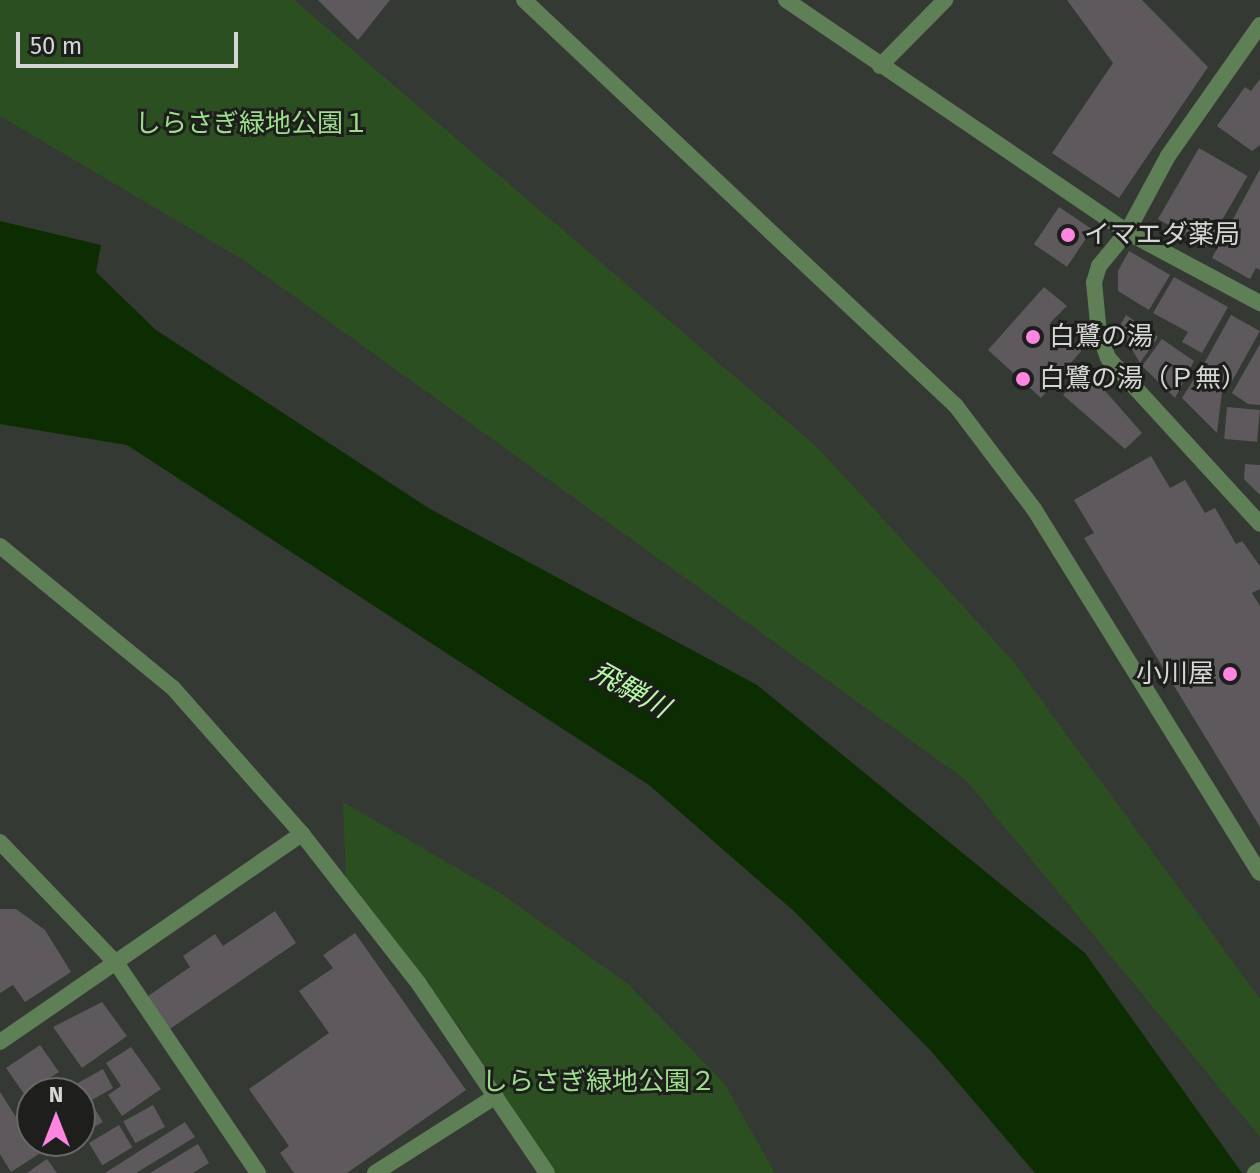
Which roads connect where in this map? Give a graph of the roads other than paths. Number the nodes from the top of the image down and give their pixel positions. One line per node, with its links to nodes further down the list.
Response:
1 (524, 0): 13 (street)
2 (786, 0): 6 (street)
3 (945, 0): 6 (street)
4 (1260, 25): 5 (street)
5 (1252, 51): 7 (street)
6 (880, 66): 7 (street)
7 (1127, 232): 8 (street); 9 (street)
8 (1260, 303)
9 (1260, 524)
10 (0, 546): 11 (street)
11 (302, 834): 14 (street); 16 (street)
12 (0, 842): 14 (street)
13 (1260, 873)
14 (117, 964): 15 (street); 17 (street)
15 (0, 1042)
16 (496, 1096): 18 (street); 19 (street)
17 (258, 1173)
18 (375, 1173)
19 (547, 1173)

